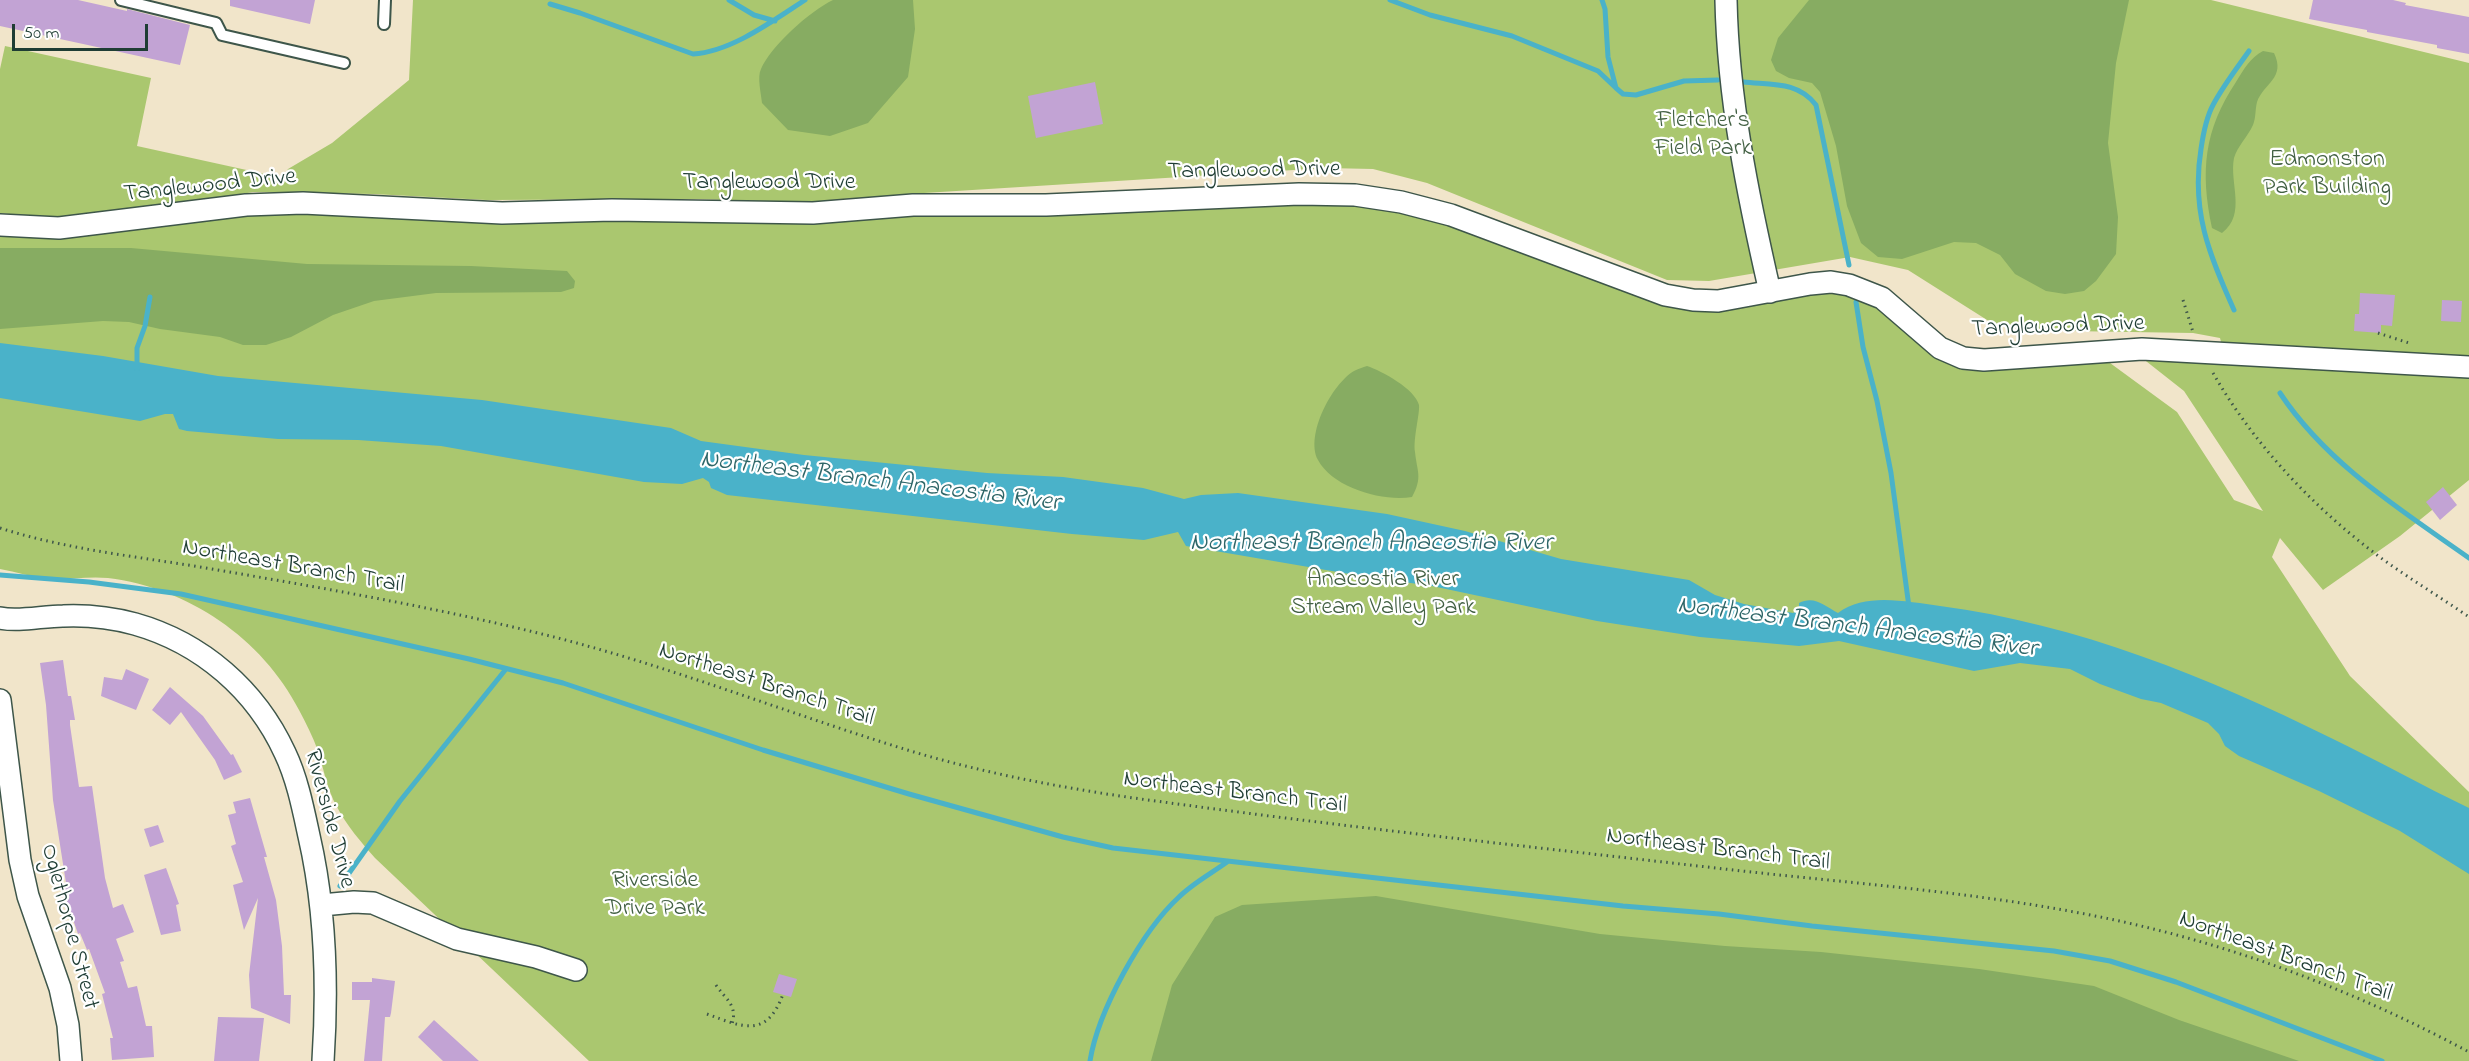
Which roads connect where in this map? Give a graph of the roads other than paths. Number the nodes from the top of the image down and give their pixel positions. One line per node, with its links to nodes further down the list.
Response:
1 (121, 0): 5 (lane)
2 (385, 0): 4 (lane)
3 (1726, 0): 7 (street)
4 (384, 24)
5 (344, 63)
6 (0, 225): 7 (street, Tanglewood Drive)
7 (1770, 292): 8 (street, Tanglewood Drive)
8 (2469, 367)
9 (1, 621): 11 (street, Riverside Drive)
10 (0, 700): 13 (street, Oglethorpe Street)
11 (322, 905): 12 (street, Riverside Drive); 14 (street)
12 (576, 970)
13 (71, 1061)
14 (323, 1061)

